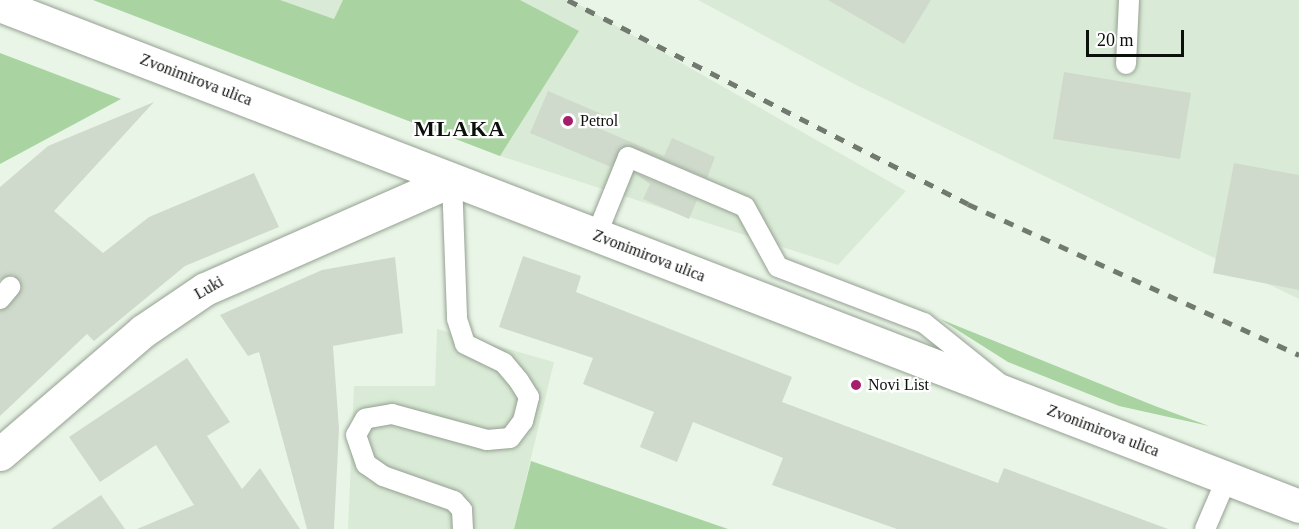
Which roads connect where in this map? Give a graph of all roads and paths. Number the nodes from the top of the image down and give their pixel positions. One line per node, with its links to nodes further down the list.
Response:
1 (1129, 0): 3 (lane)
2 (0, 4): 4 (main road, Zvonimirova ulica)
3 (1126, 64)
4 (452, 180): 5 (main road, Zvonimirova ulica); 7 (main road, Luki); 10 (lane)
5 (596, 236): 6 (main road, Zvonimirova ulica); 6 (lane)
6 (1011, 396): 8 (main road, Zvonimirova ulica)
7 (0, 454)
8 (1227, 478): 9 (main road, Zvonimirova ulica); 11 (lane)
9 (1299, 506)
10 (463, 529)
11 (1205, 529)

